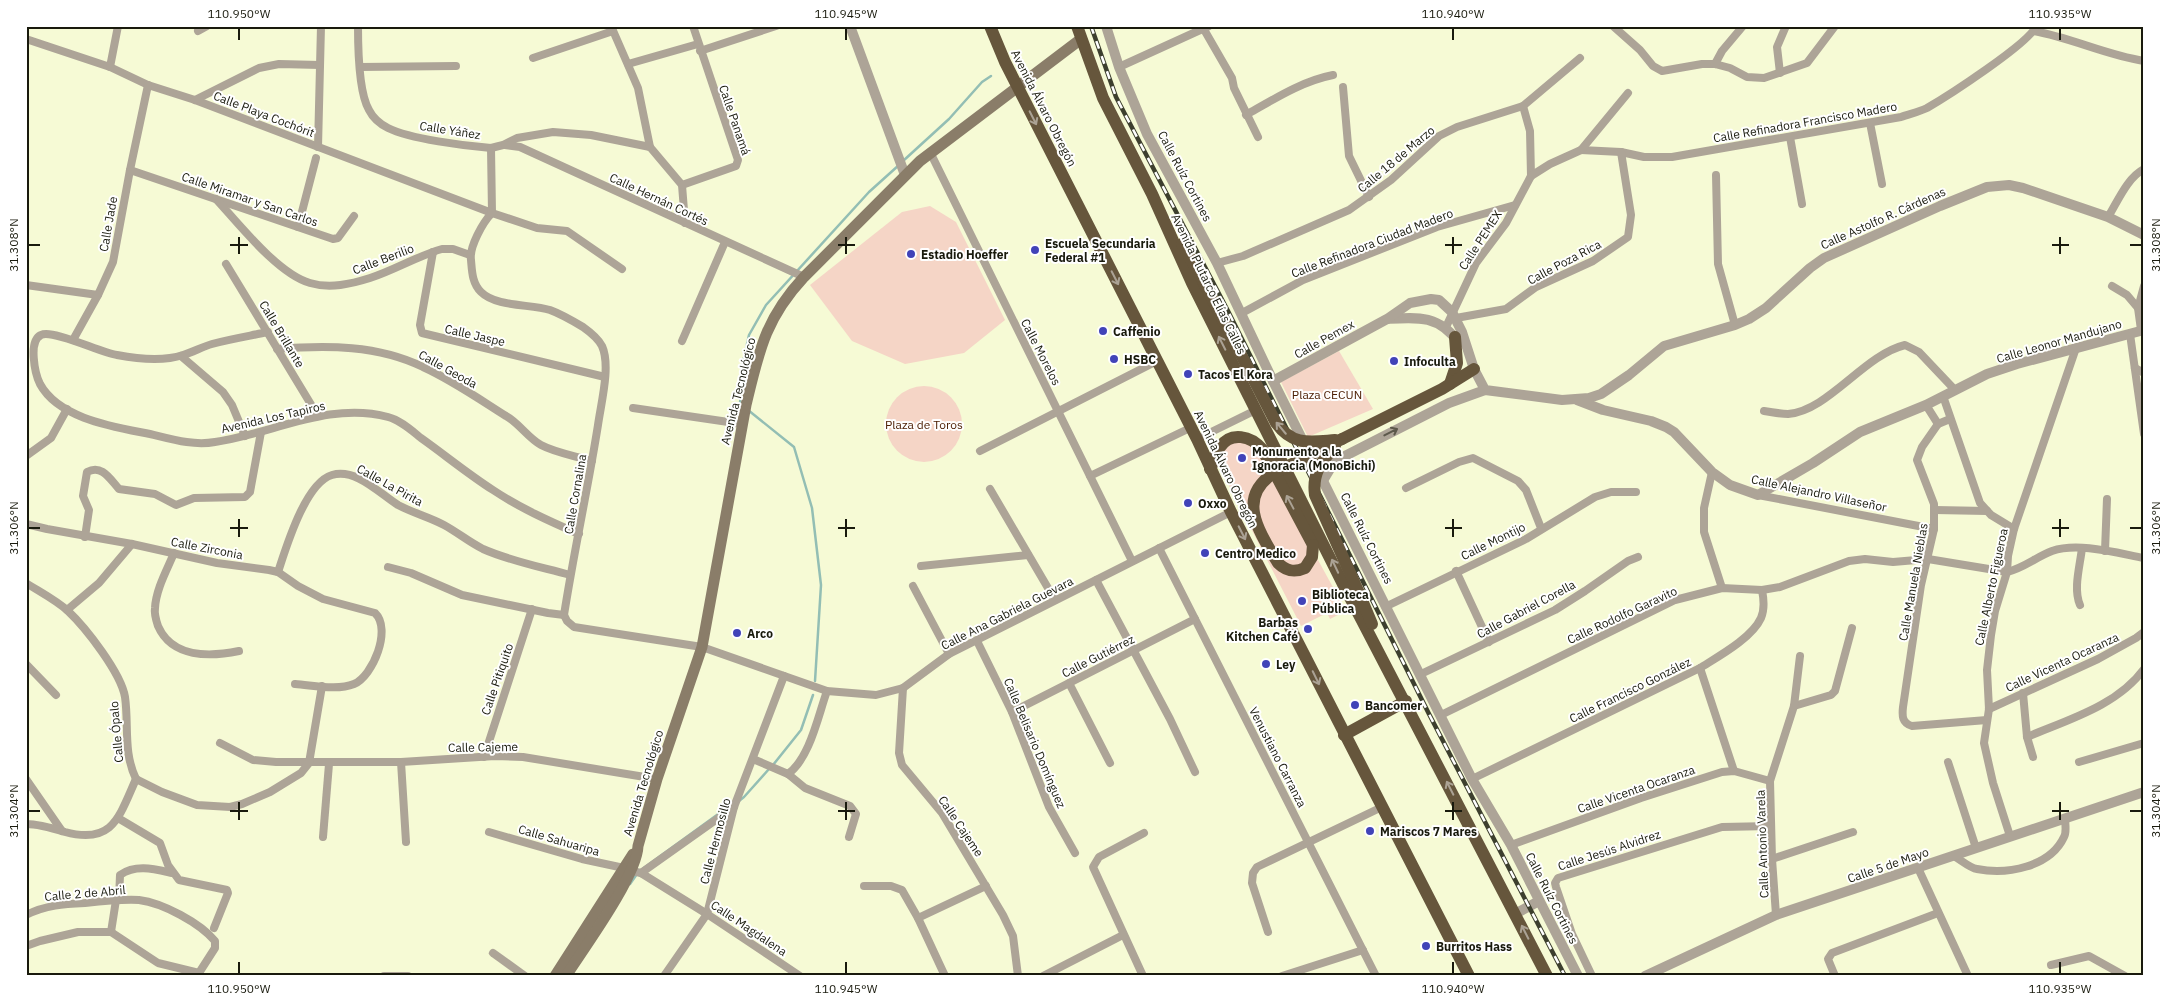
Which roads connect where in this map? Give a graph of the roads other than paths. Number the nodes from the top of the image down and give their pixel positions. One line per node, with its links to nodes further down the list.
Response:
1 (118, 26): 29 (street)
2 (207, 26): 18 (street)
3 (321, 26): 27 (street)
4 (358, 26): 30 (street, Calle Yáñez)
5 (693, 26): 21 (street, Calle Panamá)
6 (776, 26): 21 (street)
7 (850, 26): 54 (street)
8 (990, 26): 35 (highway, Avenida Álvaro Obregón)
9 (1077, 26): 20 (highway, Avenida Plutarco Elías Calles)
10 (1106, 26): 31 (street, Calle Ruíz Cortines)
11 (1613, 26): 26 (street)
12 (1743, 26): 26 (street)
13 (1786, 26): 32 (street)
14 (1835, 26): 32 (street)
15 (1205, 27): 31 (street); 40 (street)
16 (612, 29): 22 (street); 25 (street)
17 (2035, 29): 24 (street); 41 (street, Calle Refinadora Francisco Madero)
18 (198, 31)
19 (26, 39): 29 (street, Calle Playa Cochórit)
20 (1081, 39): 35 (main road, Avenida Tecnológico); 59 (highway, Avenida Plutarco Elías Calles)
21 (699, 48): 25 (street); 58 (street, Calle Panamá)
22 (533, 58)
23 (1580, 58): 39 (street, Calle 18 de Marzo)
24 (2144, 61)
25 (628, 64): 46 (street)
26 (1715, 64): 32 (street)
27 (320, 65): 38 (street); 45 (street)
28 (456, 66): 30 (street)
29 (110, 67): 34 (street, Calle Playa Cochórit)
30 (360, 67): 47 (street, Calle Yáñez)
31 (1119, 67): 73 (street, Calle Ruíz Cortines)
32 (1780, 73)
33 (1333, 75): 40 (street)
34 (148, 84): 38 (street, Calle Playa Cochórit); 53 (street, Calle Jade)
35 (1017, 86): 49 (main road, Avenida Tecnológico); 99 (highway, Avenida Álvaro Obregón, one-way to 99)
36 (1343, 87): 60 (street)
37 (1628, 93): 48 (street, Calle PEMEX)
38 (195, 100): 45 (street, Calle Playa Cochórit)
39 (1523, 106): 56 (street); 60 (street, Calle 18 de Marzo)
40 (1246, 115): 42 (street)
41 (1870, 123): 43 (street, Calle Refinadora Francisco Madero); 57 (street)
42 (1258, 136)
43 (1790, 137): 50 (street, Calle Refinadora Francisco Madero); 62 (street)
44 (503, 145): 46 (street, Calle Yáñez); 47 (street, Calle Yáñez); 67 (street, Calle Hernán Cortés)
45 (318, 147): 64 (street, Calle Playa Cochórit)
46 (650, 147): 58 (street)
47 (491, 148): 64 (street)
48 (1580, 150): 50 (street, Calle Refinadora Francisco Madero); 56 (street, Calle PEMEX)
49 (930, 152): 54 (main road, Avenida Tecnológico); 114 (street, Calle Morelos)
50 (1621, 152): 84 (street, Calle Poza Rica)
51 (316, 158): 68 (street)
52 (2144, 169): 66 (street)
53 (130, 170): 61 (street, Calle Miramar y San Carlos); 80 (street, Calle Jade)
54 (905, 175): 76 (main road, Avenida Tecnológico)
55 (1716, 175): 87 (street)
56 (1531, 176): 63 (street, Calle PEMEX)
57 (1882, 184)
58 (682, 185): 67 (street)
59 (1152, 194): 113 (highway, Avenida Plutarco Elías Calles, one-way to 59); 124 (highway, one-way to 59, bridge)
60 (1369, 197): 73 (street, Calle 18 de Marzo)
61 (216, 199): 68 (street, Calle Miramar y San Carlos); 71 (street, Calle Berilio)
62 (1802, 204)
63 (1515, 205): 83 (street, Calle Refinadora Ciudad Madero); 84 (street, Calle PEMEX)
64 (492, 213): 72 (street); 75 (street, Calle Playa Cochórit)
65 (354, 216): 68 (street, Calle Miramar y San Carlos)
66 (2108, 217): 69 (street, Calle Astolfo R. Cárdenas); 87 (street, Calle Astolfo R. Cárdenas)
67 (685, 223): 70 (street, Calle Hernán Cortés)
68 (298, 227)
69 (2144, 235)
70 (725, 242): 76 (street, Calle Hernán Cortés); 94 (street)
71 (433, 252): 72 (street, Calle Berilio); 103 (street, Calle Jaspe)
72 (470, 255): 103 (street, Calle Cornalina)
73 (1217, 263): 83 (street, Calle Ruíz Cortines)
74 (226, 264): 90 (street, Calle Brillante)
75 (622, 269)
76 (804, 277): 118 (main road, Avenida Tecnológico)
77 (26, 285): 80 (street)
78 (2112, 286): 82 (street)
79 (2144, 286): 82 (street)
80 (98, 295): 93 (street, Calle Jade)
81 (1420, 300): 84 (street); 85 (street); 86 (street, Calle Pemex)
82 (2138, 308): 89 (street)
83 (1242, 313): 104 (street, Calle Ruíz Cortines)
84 (1454, 315): 88 (street, Calle PEMEX); 97 (street)
85 (1416, 317): 86 (street); 88 (street)
86 (1386, 319): 104 (street, Calle Pemex)
87 (1736, 326): 109 (street, Calle Astolfo R. Cárdenas)
88 (1446, 327): 92 (street)
89 (2142, 330): 91 (street, Calle Leonor Mandujano)
90 (268, 332): 96 (street, Calle Brillante); 98 (street)
91 (2130, 334): 95 (street, Calle Leonor Mandujano); 100 (street)
92 (1455, 337): 97 (street); 105 (highway)
93 (73, 340): 98 (street); 112 (street, Avenida Los Tapiros)
94 (682, 341)
95 (2076, 348): 107 (street, Calle Leonor Mandujano); 143 (street, Calle Alberto Figueroa)
96 (277, 349): 116 (street, Calle Brillante); 127 (street, Calle Geoda)
97 (1469, 355): 101 (street)
98 (181, 356): 123 (street)
99 (1157, 361): 114 (street); 121 (highway, Avenida Álvaro Obregón)
100 (2134, 368): 102 (street); 122 (street)
101 (1474, 370): 105 (highway); 106 (street)
102 (2144, 373)
103 (605, 377): 127 (street, Calle Cornalina)
104 (1273, 381): 131 (street, Calle Ruíz Cortines)
105 (1446, 386): 124 (highway)
106 (1485, 390): 109 (street, Calle Astolfo R. Cárdenas); 131 (street, Calle Astolfo R. Cárdenas, one-way to 106)
107 (1955, 390): 108 (street, Calle Leonor Mandujano); 115 (street)
108 (1943, 396): 110 (street, Calle Leonor Mandujano); 117 (street)
109 (1576, 399): 129 (street, Calle Alejandro Villaseñor)
110 (1926, 405): 119 (street); 135 (street, Calle Leonor Mandujano)
111 (633, 408): 118 (street)
112 (67, 410): 123 (street, Avenida Los Tapiros); 126 (street)
113 (1256, 410): 121 (street); 186 (highway, Avenida Plutarco Elías Calles, one-way to 113)
114 (1058, 411): 125 (street); 130 (street, Calle Morelos)
115 (1764, 411)
116 (318, 416): 120 (street, Avenida Los Tapiros); 144 (street, Avenida Los Tapiros)
117 (1950, 419): 119 (street); 138 (street)
118 (742, 424): 178 (main road, Avenida Tecnológico)
119 (1938, 424): 137 (street, Calle Manuela Nieblas)
120 (261, 432): 123 (street, Avenida Los Tapiros); 145 (street)
121 (1194, 434): 128 (highway, Avenida Álvaro Obregón); 130 (street)
122 (2144, 434)
123 (245, 436)
124 (1342, 439): 128 (highway, one-way to 128, bridge); 186 (highway, bridge)
125 (980, 451)
126 (26, 456)
127 (592, 462): 144 (street, Calle Cornalina)
128 (1210, 469): 139 (highway, Avenida Álvaro Obregón)
129 (1712, 472): 135 (street, Calle Alejandro Villaseñor); 165 (street)
130 (1090, 476): 155 (street, Calle Morelos)
131 (1324, 479): 169 (street, Calle Ruíz Cortines)
132 (1406, 488): 141 (street)
133 (990, 489): 151 (street)
134 (1636, 492): 141 (street, Calle Montijo)
135 (1758, 495): 142 (street, Calle Alejandro Villaseñor)
136 (2108, 499): 149 (street)
137 (1935, 510): 138 (street); 142 (street, Calle Manuela Nieblas)
138 (1986, 511): 143 (street)
139 (1231, 512): 147 (street, Calle Ana Gabriela Guevara); 202 (highway, Avenida Álvaro Obregón, one-way to 202)
140 (26, 524): 145 (street, Calle Zirconia)
141 (1542, 528): 158 (street, Calle Montijo)
142 (1934, 529): 154 (street, Calle Manuela Nieblas)
143 (2014, 529): 160 (street, Calle Alberto Figueroa)
144 (579, 534): 161 (street, Calle Cornalina)
145 (85, 537): 146 (street, Calle Zirconia)
146 (132, 544): 150 (street, Calle Zirconia); 171 (street)
147 (1159, 548): 155 (street, Calle Ana Gabriela Guevara); 173 (street, Venustiano Carranza)
148 (2082, 548): 149 (street, Calle Rodolfo Garavito); 160 (street, Calle Rodolfo Garavito); 168 (street)
149 (2105, 551): 153 (street, Calle Rodolfo Garavito)
150 (174, 553): 159 (street, Calle Zirconia); 180 (street)
151 (1028, 554): 156 (street); 167 (street)
152 (1638, 557): 177 (street, Calle Gabriel Corella)
153 (2144, 558)
154 (1928, 559): 160 (street, Calle Rodolfo Garavito); 166 (street, Calle Rodolfo Garavito); 201 (street, Calle Manuela Nieblas)
155 (1132, 561): 162 (street, Calle Ana Gabriela Guevara)
156 (921, 566)
157 (388, 567): 170 (street, Calle Ana Gabriela Guevara)
158 (1456, 571): 169 (street, Calle Montijo); 177 (street)
159 (278, 572): 161 (street, Calle La Pirita); 191 (street, Calle Zirconia)
160 (2007, 572): 198 (street, Calle Alberto Figueroa)
161 (570, 575): 172 (street, Calle Cornalina)
162 (1096, 580): 167 (street, Calle Ana Gabriela Guevara); 179 (street)
163 (26, 583): 171 (street, Calle Ópalo)
164 (913, 586): 181 (street)
165 (1722, 588): 166 (street, Calle Rodolfo Garavito); 200 (street, Calle Rodolfo Garavito)
166 (1762, 590): 184 (street, Calle Francisco González)
167 (1055, 600): 176 (street, Calle Ana Gabriela Guevara)
168 (2080, 605)
169 (1387, 606): 187 (street, Calle Ruíz Cortines)
170 (532, 609): 172 (street, Calle Ana Gabriela Guevara); 206 (street, Calle Pitiquito)
171 (67, 610): 221 (street, Calle Ópalo)
172 (564, 615): 178 (street, Calle Ana Gabriela Guevara)
173 (1195, 619): 179 (street, Calle Gutiérrez); 238 (street, Venustiano Carranza)
174 (1852, 628): 197 (street)
175 (2144, 632): 194 (street, Calle Vicenta Ocaranza)
176 (977, 641): 181 (street, Calle Ana Gabriela Guevara); 199 (street, Calle Belisario Domínguez)
177 (1489, 642): 187 (street, Calle Gabriel Corella)
178 (702, 647): 188 (street, Calle Ana Gabriela Guevara); 219 (main road, Avenida Tecnológico)
179 (1134, 650): 189 (street, Calle Gutiérrez); 216 (street)
180 (239, 651)
181 (950, 654): 192 (street, Calle Ana Gabriela Guevara)
182 (1800, 656): 197 (street, Calle Antonio Varela)
183 (26, 664): 195 (street)
184 (1700, 668): 215 (street); 218 (street, Calle Francisco González)
185 (2144, 669): 203 (street)
186 (1388, 671): 196 (highway, Avenida Plutarco Elías Calles)
187 (1421, 674): 200 (street, Calle Ruíz Cortines)
188 (784, 676): 193 (street, Calle Ana Gabriela Guevara); 208 (street, Calle Hermosillo)
189 (1069, 683): 199 (street, Calle Gutiérrez); 213 (street)
190 (295, 684): 191 (street)
191 (322, 686): 212 (street)
192 (903, 688): 193 (street, Calle Ana Gabriela Guevara); 248 (street, Calle Cajeme)
193 (827, 691): 217 (street)
194 (2023, 693): 198 (street, Calle Vicenta Ocaranza); 203 (street)
195 (56, 694)
196 (1406, 702): 202 (highway); 253 (highway, Avenida Plutarco Elías Calles, one-way to 196)
197 (1794, 706): 222 (street, Calle Antonio Varela)
198 (1989, 709): 201 (street, Calle Alberto Figueroa)
199 (1012, 712): 241 (street, Calle Belisario Domínguez)
200 (1441, 716): 218 (street, Calle Ruíz Cortines)
201 (1987, 720): 234 (street, Calle Alberto Figueroa)
202 (1344, 735): 225 (highway, Avenida Álvaro Obregón)
203 (2027, 737): 207 (street)
204 (220, 743): 212 (street, Calle Cajeme)
205 (2144, 743): 211 (street)
206 (484, 757): 209 (street, Calle Cajeme); 219 (street, Calle Cajeme)
207 (2032, 757)
208 (753, 759): 217 (street); 224 (street, Calle Hermosillo)
209 (401, 762): 214 (street, Calle Cajeme); 237 (street)
210 (1948, 762): 240 (street)
211 (2079, 762)
212 (309, 763): 214 (street, Calle Cajeme); 221 (street)
213 (1110, 763)
214 (329, 764): 235 (street)
215 (1734, 771): 222 (street, Calle Vicenta Ocaranza); 239 (street, Calle Vicenta Ocaranza)
216 (1195, 772)
217 (788, 774): 236 (street)
218 (1472, 778): 239 (street, Calle Ruíz Cortines)
219 (657, 779): 246 (main road, Avenida Tecnológico)
220 (26, 780): 230 (street)
221 (136, 780): 226 (street)
222 (1770, 781): 229 (street, Calle Antonio Varela)
223 (2144, 792): 227 (street, Calle 5 de Mayo)
224 (734, 807): 246 (street); 252 (street, Calle Hermosillo)
225 (1382, 807): 238 (street); 280 (highway, Avenida Álvaro Obregón)
226 (118, 818): 230 (street); 245 (street)
227 (2065, 818): 234 (street, Calle 5 de Mayo); 242 (street)
228 (26, 824): 230 (street)
229 (1771, 826): 243 (street, Calle Antonio Varela); 283 (street, Calle Jesús Alvidrez)
230 (62, 831)
231 (489, 832): 246 (street, Calle Sahuaripa)
232 (1144, 832): 260 (street)
233 (1853, 832): 243 (street)
234 (2010, 836): 240 (street, Calle 5 de Mayo)
235 (323, 837)
236 (849, 837)
237 (406, 842)
238 (1309, 843): 259 (street); 262 (street, Venustiano Carranza)
239 (1511, 845): 250 (street, Calle Ruíz Cortines)
240 (1976, 848): 242 (street, Calle 5 de Mayo)
241 (1075, 853)
242 (1954, 856): 244 (street, Calle 5 de Mayo)
243 (1772, 859): 255 (street, Calle Antonio Varela)
244 (1918, 868): 251 (street); 255 (street, Calle 5 de Mayo)
245 (172, 873): 249 (street); 257 (street)
246 (628, 874): 252 (street, Calle Magdalena); 263 (main road, Avenida Tecnológico)
247 (864, 886): 256 (street)
248 (986, 886): 256 (street); 275 (street, Calle Cajeme)
249 (117, 900): 254 (street, Calle 2 de Abril); 258 (street); 266 (street, Calle 2 de Abril)
250 (1539, 901): 253 (street); 282 (street, Calle Ruíz Cortines)
251 (1938, 913): 285 (street); 286 (street)
252 (707, 914): 272 (street, Calle Hermosillo); 273 (street, Calle Magdalena)
253 (1515, 914): 281 (highway, Avenida Plutarco Elías Calles, one-way to 253)
254 (26, 915)
255 (1776, 915): 284 (street, Calle 5 de Mayo)
256 (918, 918): 274 (street)
257 (214, 928)
258 (111, 932): 261 (street); 266 (street)
259 (1268, 932)
260 (1123, 935): 276 (street); 277 (street)
261 (26, 946)
262 (1363, 950): 278 (street); 279 (street, Venustiano Carranza)
263 (576, 952): 270 (main road, Avenida Tecnológico); 271 (main road, Avenida Tecnológico)
264 (493, 953): 269 (street)
265 (2051, 965): 287 (street)
266 (198, 974)
267 (384, 976): 268 (street)
268 (408, 976)
269 (525, 976)
270 (555, 976)
271 (566, 976)
272 (664, 976)
273 (800, 976)
274 (945, 976)
275 (1018, 976)
276 (1043, 976)
277 (1143, 976)
278 (1282, 976)
279 (1376, 976)
280 (1469, 976)
281 (1547, 976)
282 (1578, 976)
283 (1592, 976)
284 (1645, 976)
285 (1835, 976)
286 (1968, 976)
287 (2125, 976)

